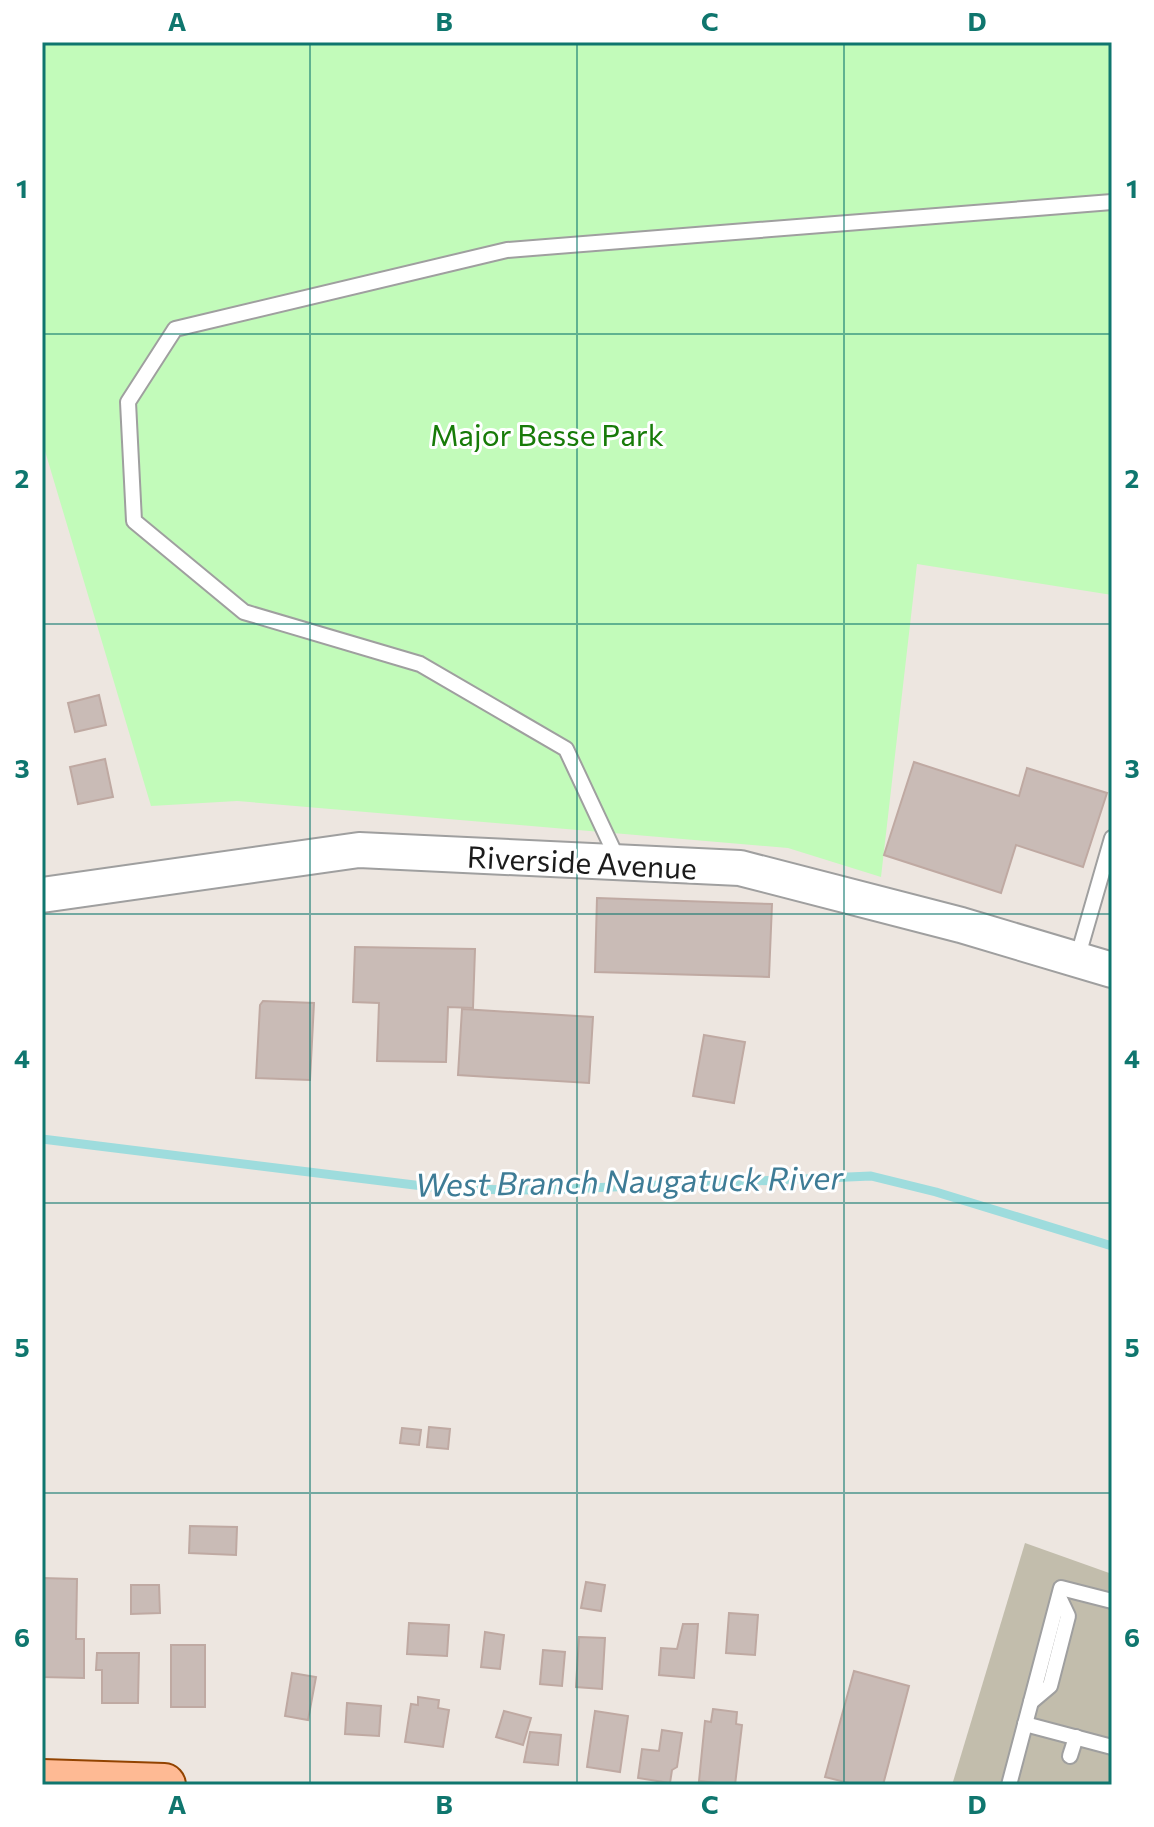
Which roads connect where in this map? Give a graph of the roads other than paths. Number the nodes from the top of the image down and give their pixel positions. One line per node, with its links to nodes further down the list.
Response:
1 (1112, 202): 3 (lane)
2 (1112, 838): 5 (lane)
3 (619, 862): 4 (street, Riverside Avenue); 5 (street, Riverside Avenue)
4 (42, 895)
5 (1077, 959): 6 (street, Riverside Avenue)
6 (1112, 970)
7 (1112, 1601): 8 (lane)
8 (1025, 1724): 9 (lane); 14 (lane)
9 (1076, 1737): 10 (lane); 11 (lane)
10 (1112, 1747)
11 (1070, 1756)
12 (42, 1781): 13 (main road)
13 (164, 1785)
14 (1009, 1785)

